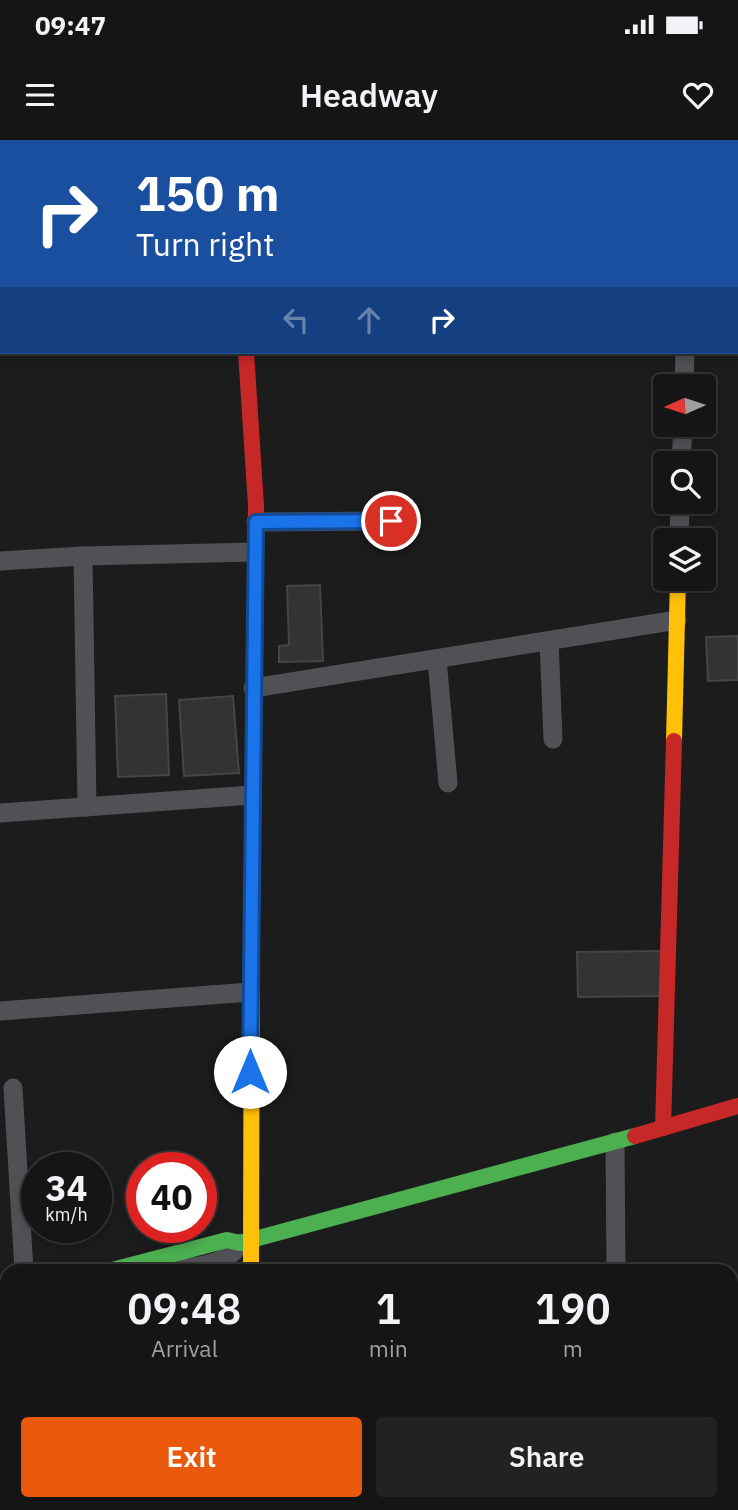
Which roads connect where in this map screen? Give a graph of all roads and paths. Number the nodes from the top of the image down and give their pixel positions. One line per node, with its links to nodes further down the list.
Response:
1 (246, 354): 5 (street)
2 (685, 354): 3 (street)
3 (684, 374)
4 (391, 521): 5 (street)
5 (256, 522): 6 (street)
6 (255, 552): 7 (street); 13 (street)
7 (83, 556): 8 (street); 17 (street)
8 (0, 561)
9 (678, 591): 10 (street)
10 (677, 620): 11 (street); 23 (street)
11 (548, 641): 12 (street); 14 (street)
12 (437, 659): 13 (street); 15 (street)
13 (253, 688): 16 (street)
14 (553, 739)
15 (448, 783)
16 (252, 795): 17 (street); 19 (street)
17 (87, 807): 18 (street)
18 (0, 813)
19 (250, 992): 20 (street); 25 (street)
20 (0, 1011)
21 (13, 1088): 26 (street)
22 (738, 1106): 23 (street)
23 (663, 1128): 24 (street)
24 (615, 1142): 25 (street); 30 (street)
25 (246, 1242): 27 (street); 28 (street); 29 (street)
26 (24, 1264)
27 (135, 1264)
28 (199, 1264)
29 (250, 1264)
30 (616, 1264)

